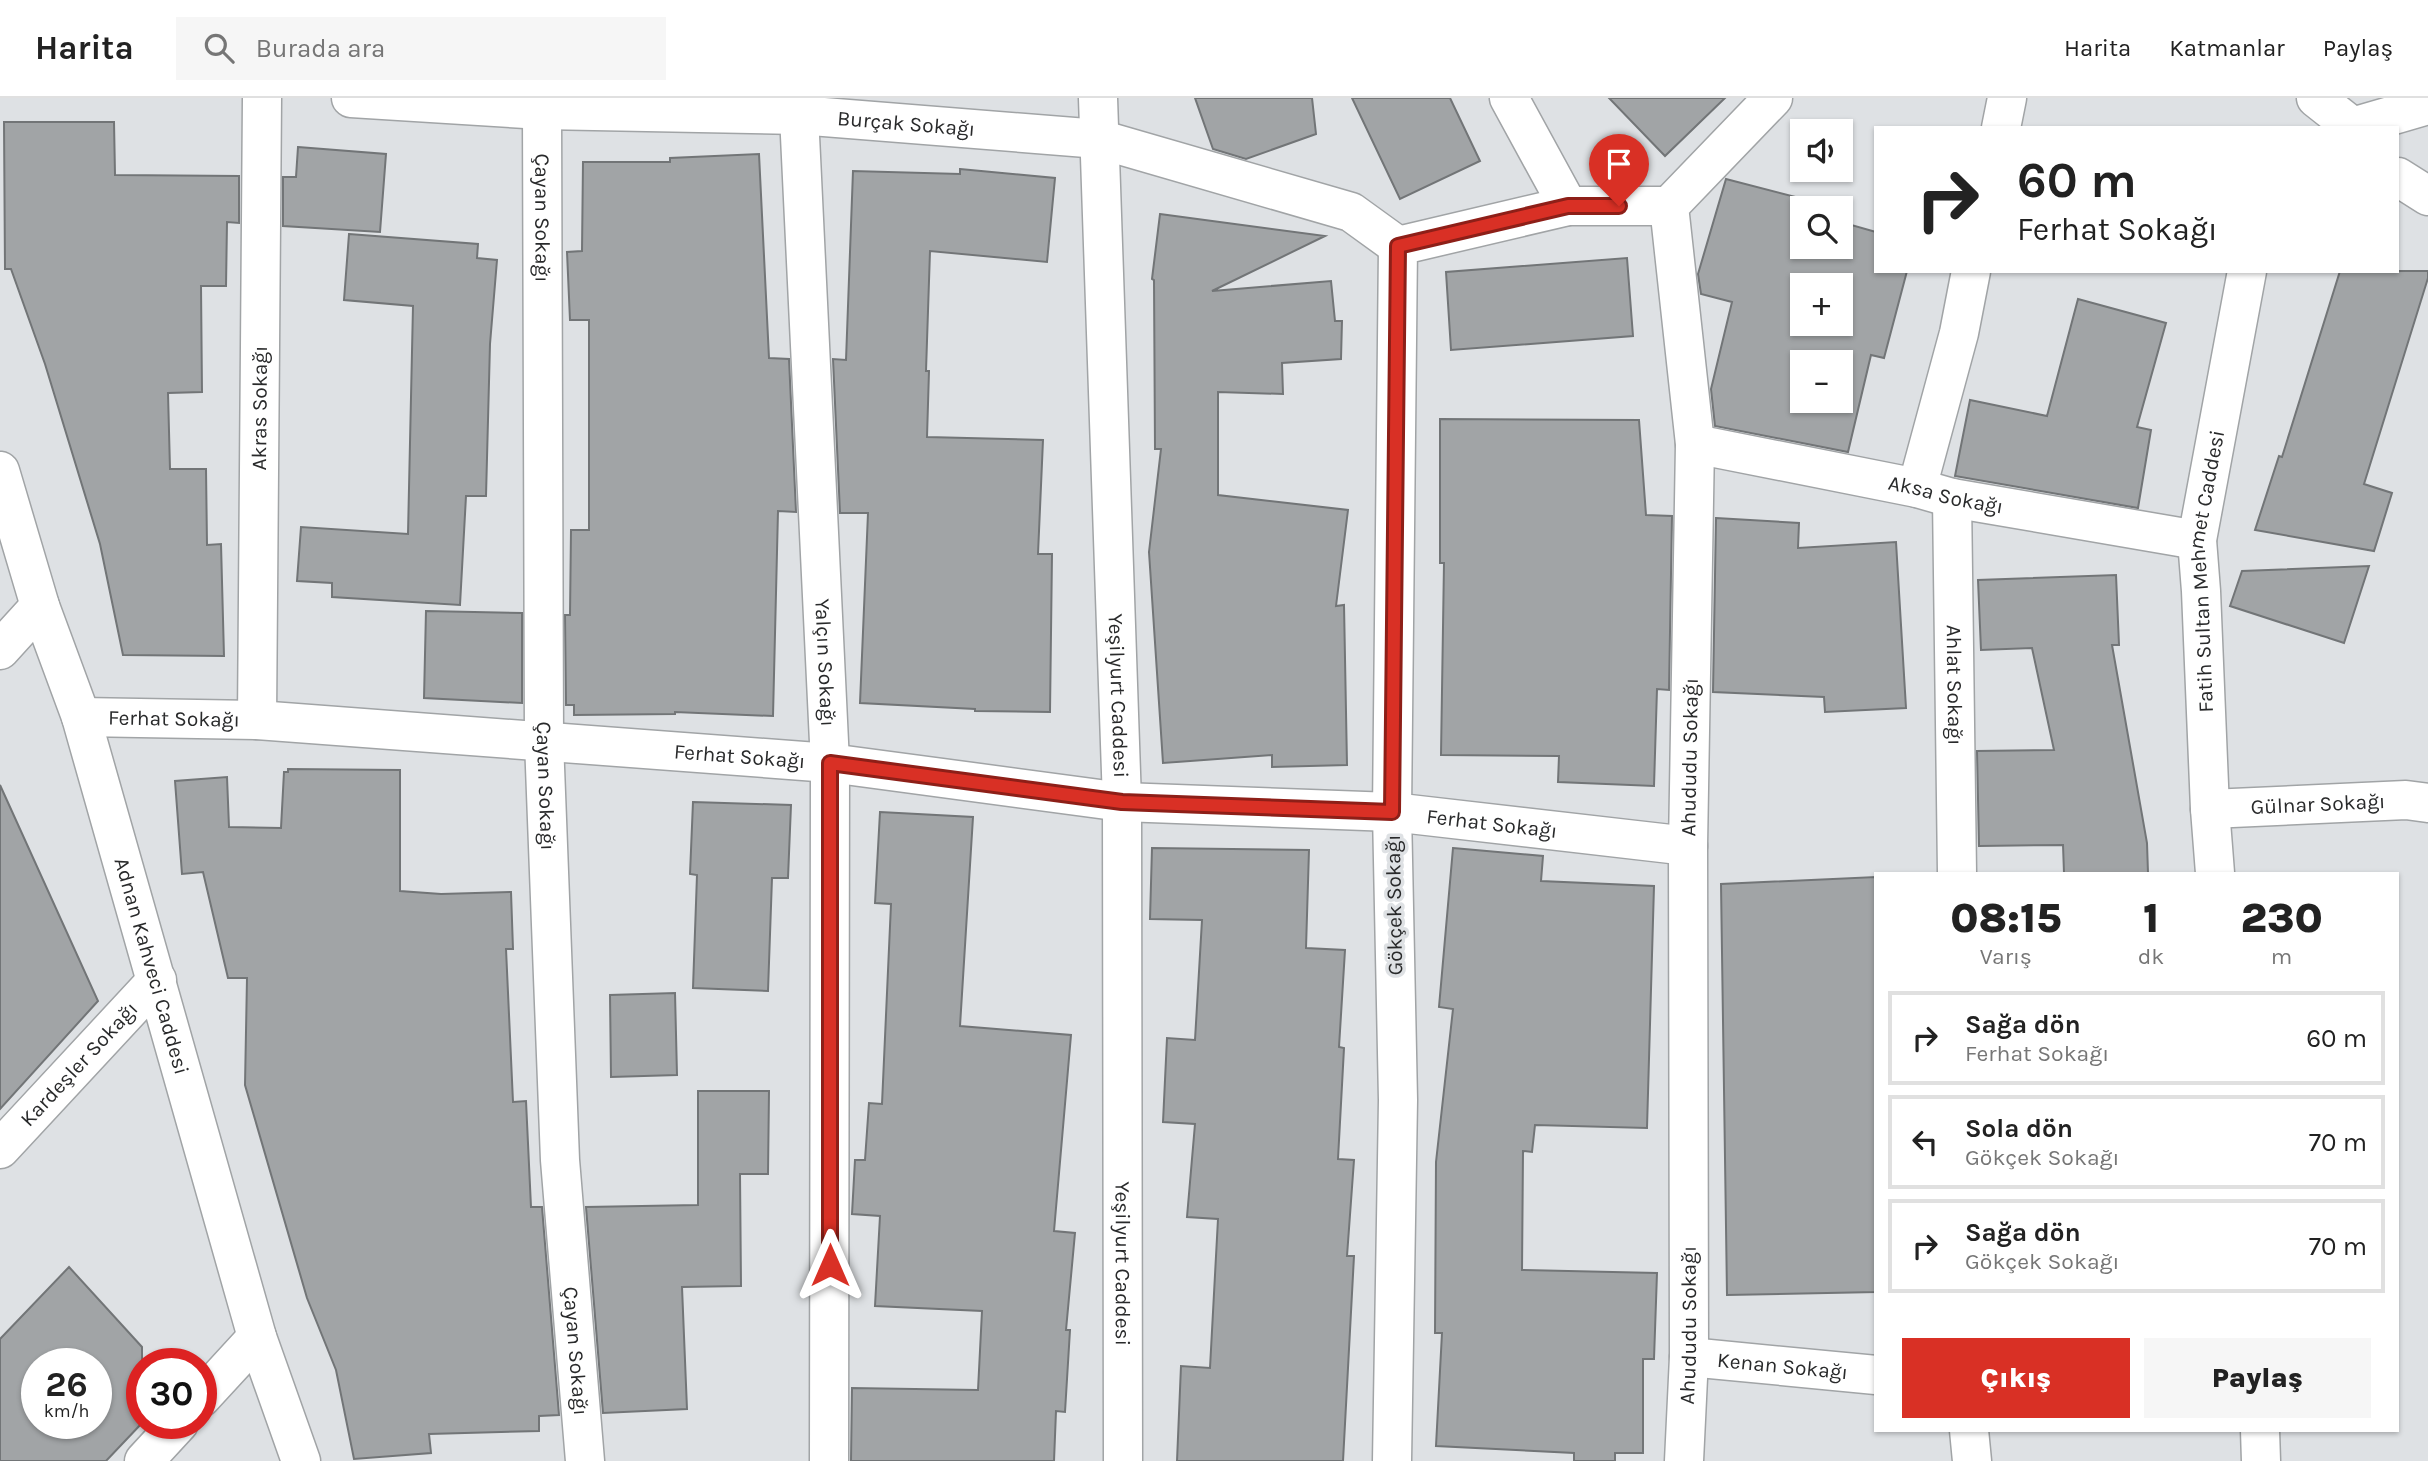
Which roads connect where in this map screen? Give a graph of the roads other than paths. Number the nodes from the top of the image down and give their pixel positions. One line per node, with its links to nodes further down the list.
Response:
1 (262, 98): 30 (street, Akras Sokağı)
2 (351, 98): 8 (street, Burçak Sokağı)
3 (1098, 98): 15 (street, Yeşilyurt Caddesi)
4 (1509, 98): 18 (street)
5 (1773, 98): 19 (street)
6 (2007, 98): 12 (street)
7 (2316, 98): 13 (street)
8 (436, 100): 11 (street, Burçak Sokağı)
9 (2425, 103): 14 (street)
10 (795, 107): 11 (street, Burçak Sokağı); 15 (street, Burçak Sokağı); 32 (street, Yalçın Sokağı)
11 (542, 110): 31 (street, Çayan Sokağı)
12 (2001, 126)
13 (2350, 126)
14 (2354, 126)
15 (1099, 139): 20 (street, Burçak Sokağı); 33 (street, Yeşilyurt Caddesi)
16 (2399, 178): 17 (street)
17 (2428, 196)
18 (1568, 206): 19 (street); 20 (street)
19 (1669, 206): 23 (street, Ahududu Sokağı)
20 (1398, 246): 36 (street, Gökçek Sokağı)
21 (1971, 273): 25 (street, Ahlat Sokağı)
22 (2247, 273): 26 (street, Fatih Sultan Mehmet Caddesi)
23 (1696, 444): 25 (street, Aksa Sokağı); 37 (street, Ahududu Sokağı)
24 (0, 471): 27 (street, Adnan Kahveci Caddesi)
25 (1934, 493): 26 (street, Aksa Sokağı); 38 (street, Ahlat Sokağı)
26 (2197, 540): 35 (street, Fatih Sultan Mehmet Caddesi)
27 (40, 606): 28 (street); 29 (street, Adnan Kahveci Caddesi)
28 (0, 650)
29 (81, 717): 30 (street, Ferhat Sokağı); 40 (street, Adnan Kahveci Caddesi)
30 (257, 720): 31 (street, Ferhat Sokağı)
31 (544, 741): 32 (street, Ferhat Sokağı); 51 (street, Çayan Sokağı)
32 (830, 763): 33 (street, Ferhat Sokağı); 52 (street, Yalçın Sokağı)
33 (1122, 802): 36 (street, Ferhat Sokağı); 53 (street, Yeşilyurt Caddesi)
34 (2428, 803): 35 (street, Gülnar Sokağı)
35 (2210, 809): 39 (street, Fatih Sultan Mehmet Caddesi)
36 (1392, 812): 37 (street, Ferhat Sokağı); 54 (street, Gökçek Sokağı)
37 (1688, 846): 43 (street, Ahududu Sokağı)
38 (1958, 872)
39 (2215, 872)
40 (157, 981): 41 (street, Kardeşler Sokağı); 42 (street, Adnan Kahveci Caddesi)
41 (0, 1149)
42 (257, 1338): 45 (street); 50 (street, Adnan Kahveci Caddesi)
43 (1689, 1357): 44 (street, Kenan Sokağı); 55 (street, Ahududu Sokağı)
44 (1874, 1375)
45 (217, 1381)
46 (1969, 1432): 56 (street)
47 (2260, 1432): 57 (street)
48 (164, 1439): 49 (street)
49 (144, 1461)
50 (301, 1461)
51 (585, 1461)
52 (829, 1461)
53 (1123, 1461)
54 (1392, 1461)
55 (1684, 1461)
56 (1972, 1461)
57 (2261, 1461)

